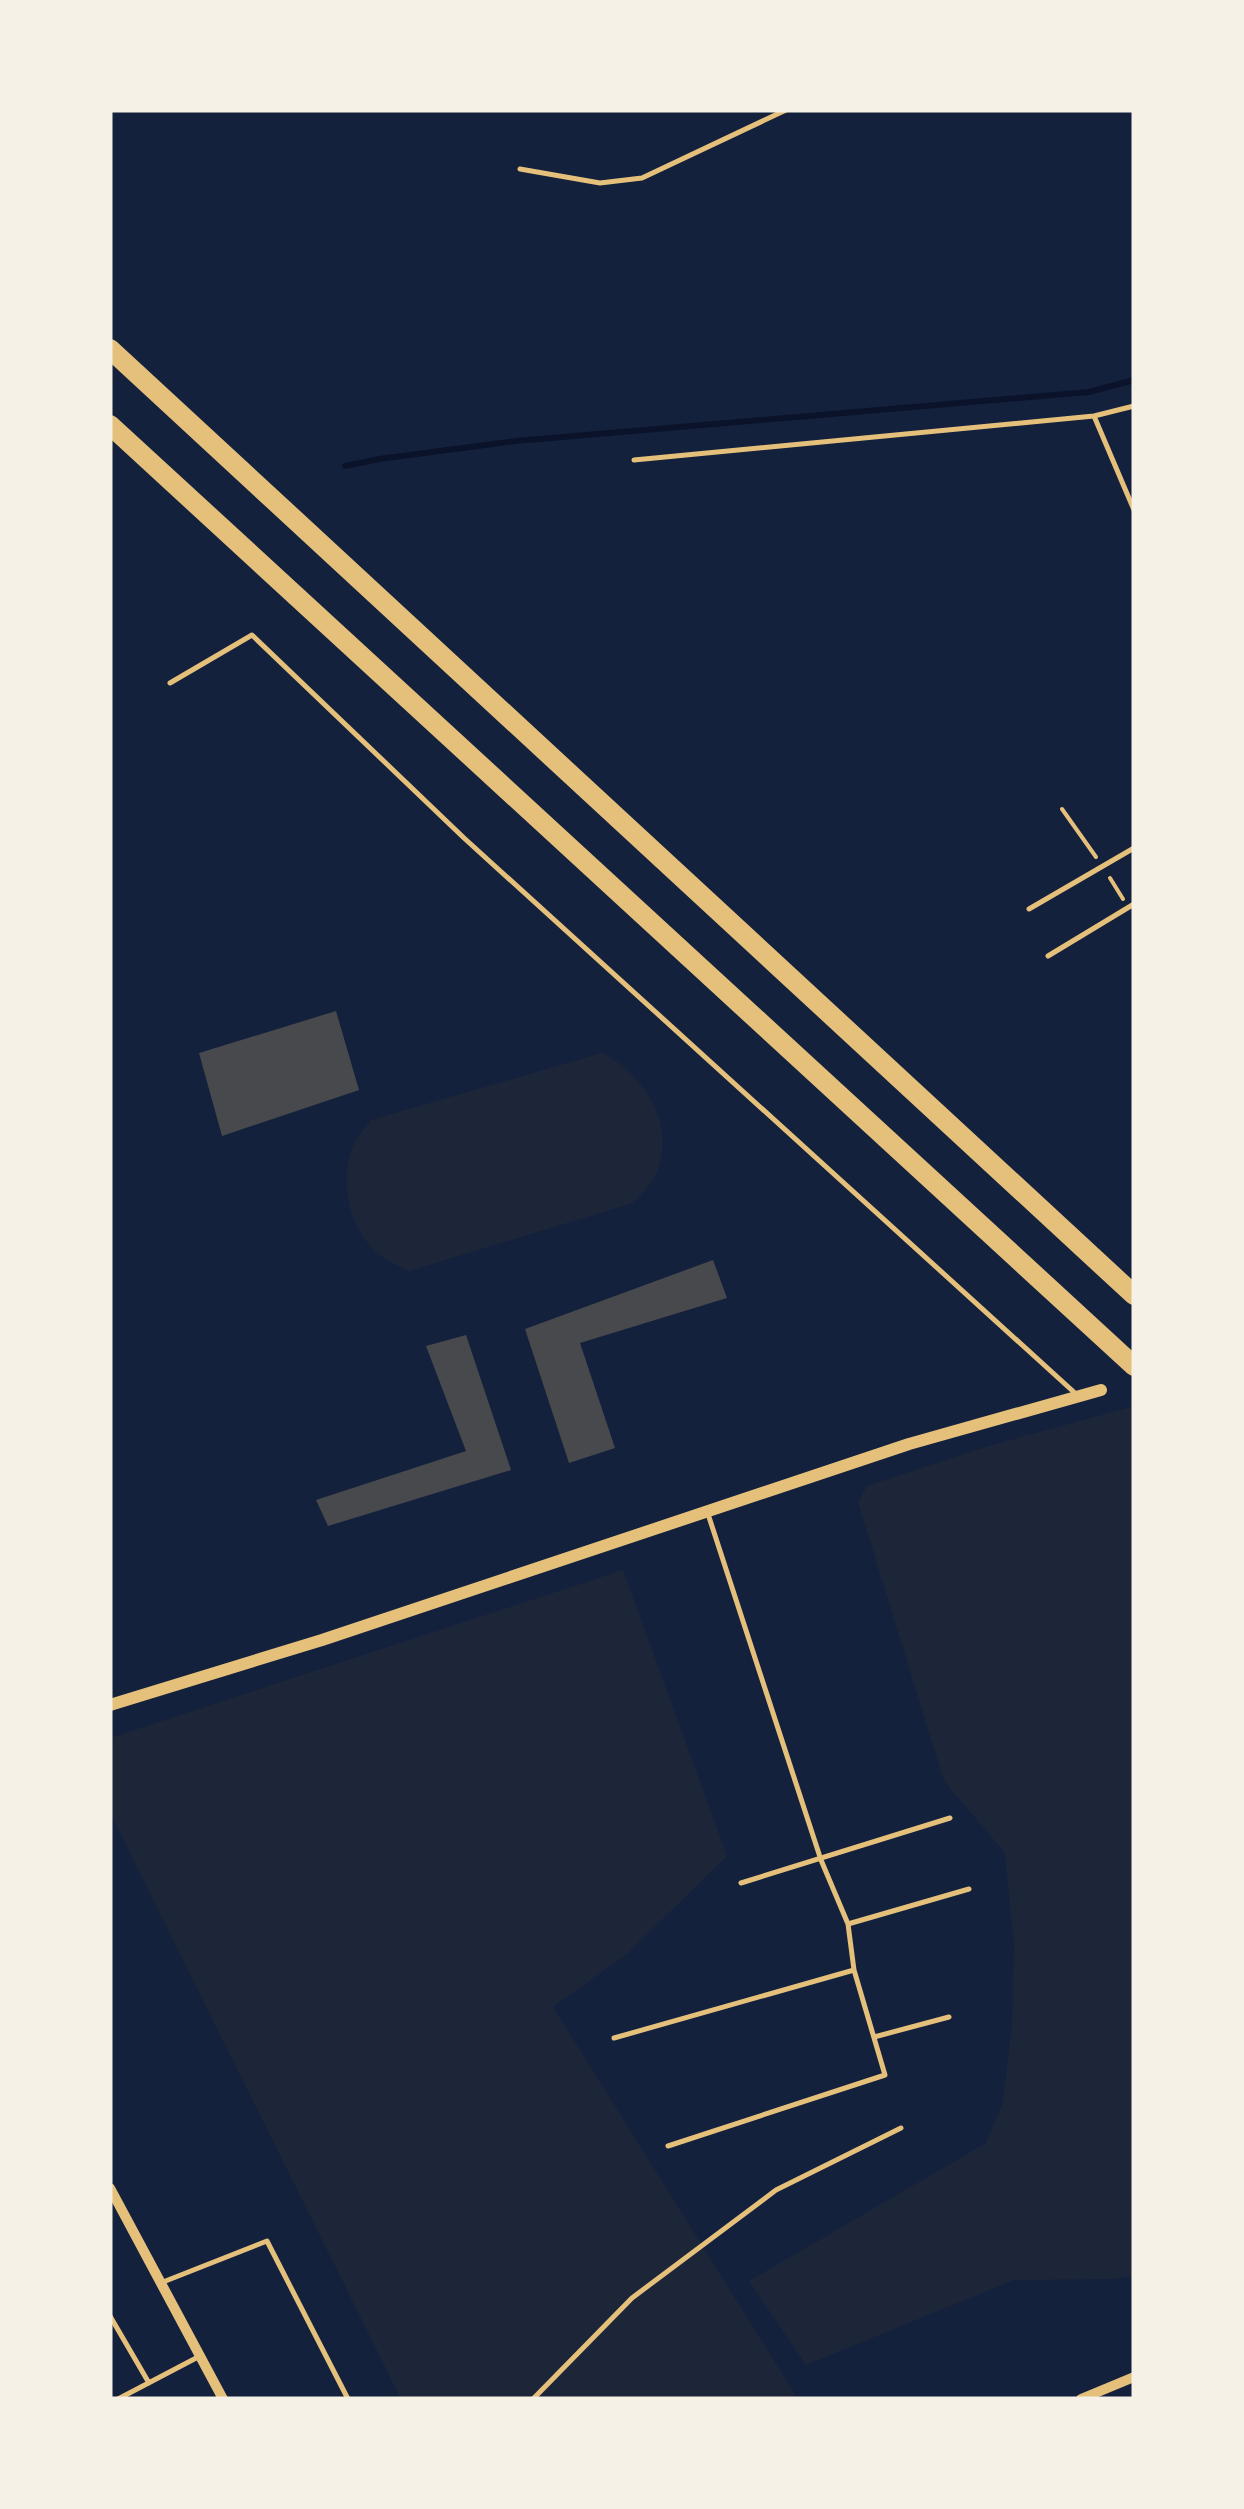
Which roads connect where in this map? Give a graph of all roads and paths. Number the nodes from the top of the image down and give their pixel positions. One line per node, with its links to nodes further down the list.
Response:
1 (786, 110): 2 (lane)
2 (520, 169)
3 (110, 349): 14 (highway)
4 (1134, 406): 5 (lane)
5 (1094, 416): 7 (lane); 8 (lane)
6 (110, 425): 15 (highway)
7 (634, 460)
8 (1134, 510)
9 (170, 683): 17 (lane)
10 (1134, 848): 12 (lane)
11 (1134, 904): 13 (lane)
12 (1029, 909)
13 (1048, 956)
14 (1134, 1296)
15 (1134, 1366)
16 (1101, 1390): 17 (street)
17 (1078, 1396): 18 (street)
18 (706, 1510): 19 (street); 21 (lane)
19 (110, 1706)
20 (950, 1818): 21 (lane)
21 (821, 1860): 22 (lane); 24 (lane)
22 (742, 1884)
23 (969, 1889): 24 (lane)
24 (848, 1924): 25 (lane)
25 (854, 1970): 27 (lane); 28 (lane)
26 (949, 2017): 27 (lane)
27 (874, 2037): 30 (lane)
28 (614, 2038)
29 (900, 2128): 40 (lane)
30 (668, 2146)
31 (110, 2188): 32 (street)
32 (163, 2282): 34 (street); 39 (lane)
33 (110, 2316): 36 (lane)
34 (200, 2356): 36 (lane); 38 (street)
35 (1134, 2377): 41 (street)
36 (149, 2383): 37 (lane)
37 (118, 2399)
38 (223, 2399)
39 (348, 2399)
40 (533, 2399)
41 (1081, 2399)

